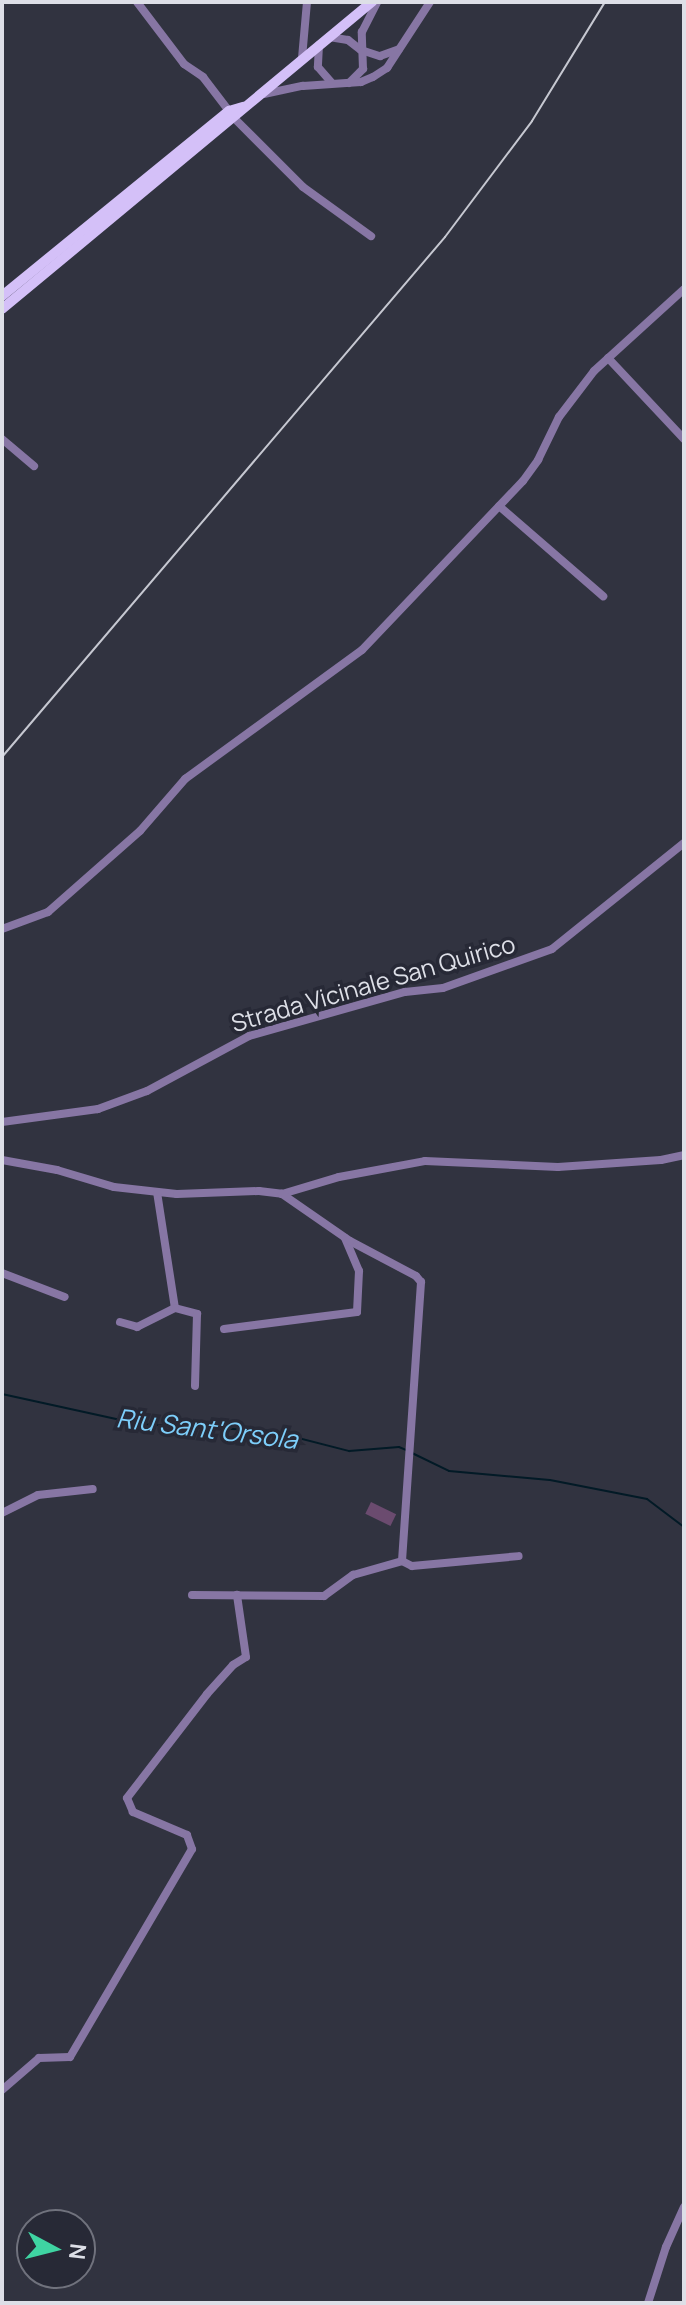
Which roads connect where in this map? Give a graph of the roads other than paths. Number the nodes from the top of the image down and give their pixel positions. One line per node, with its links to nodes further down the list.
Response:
1 (137, 2): 13 (street)
2 (307, 2): 9 (street)
3 (374, 2): 5 (main road); 8 (street)
4 (430, 2): 7 (street)
5 (329, 37): 6 (main road); 8 (street)
6 (319, 45): 9 (main road); 10 (street)
7 (403, 46): 8 (street); 11 (street)
8 (361, 50): 11 (street)
9 (302, 58): 12 (main road)
10 (332, 83): 11 (street); 12 (street)
11 (349, 83)
12 (255, 96): 13 (main road)
13 (232, 115): 14 (street); 16 (main road); 17 (main road)
14 (371, 236)
15 (684, 289): 18 (street)
16 (2, 296)
17 (2, 309)
18 (608, 358): 20 (street); 22 (street)
19 (2, 439): 21 (street)
20 (684, 439)
21 (34, 466)
22 (499, 506): 23 (street); 25 (street)
23 (603, 596)
24 (684, 843): 26 (street, Strada Vicinale San Quirico)
25 (2, 929)
26 (2, 1122)
27 (684, 1155): 30 (street)
28 (2, 1160): 29 (street)
29 (157, 1192): 30 (street); 34 (street)
30 (282, 1194): 31 (street)
31 (345, 1237): 36 (street); 41 (street)
32 (2, 1273): 33 (street)
33 (65, 1297)
34 (175, 1308): 35 (street); 37 (street)
35 (120, 1322)
36 (224, 1329)
37 (195, 1386)
38 (93, 1489): 39 (street)
39 (2, 1513)
40 (519, 1556): 41 (street)
41 (402, 1561): 43 (street)
42 (192, 1595): 43 (street)
43 (237, 1595): 44 (street)
44 (2, 2090)
45 (684, 2207): 46 (street)
46 (648, 2303)

